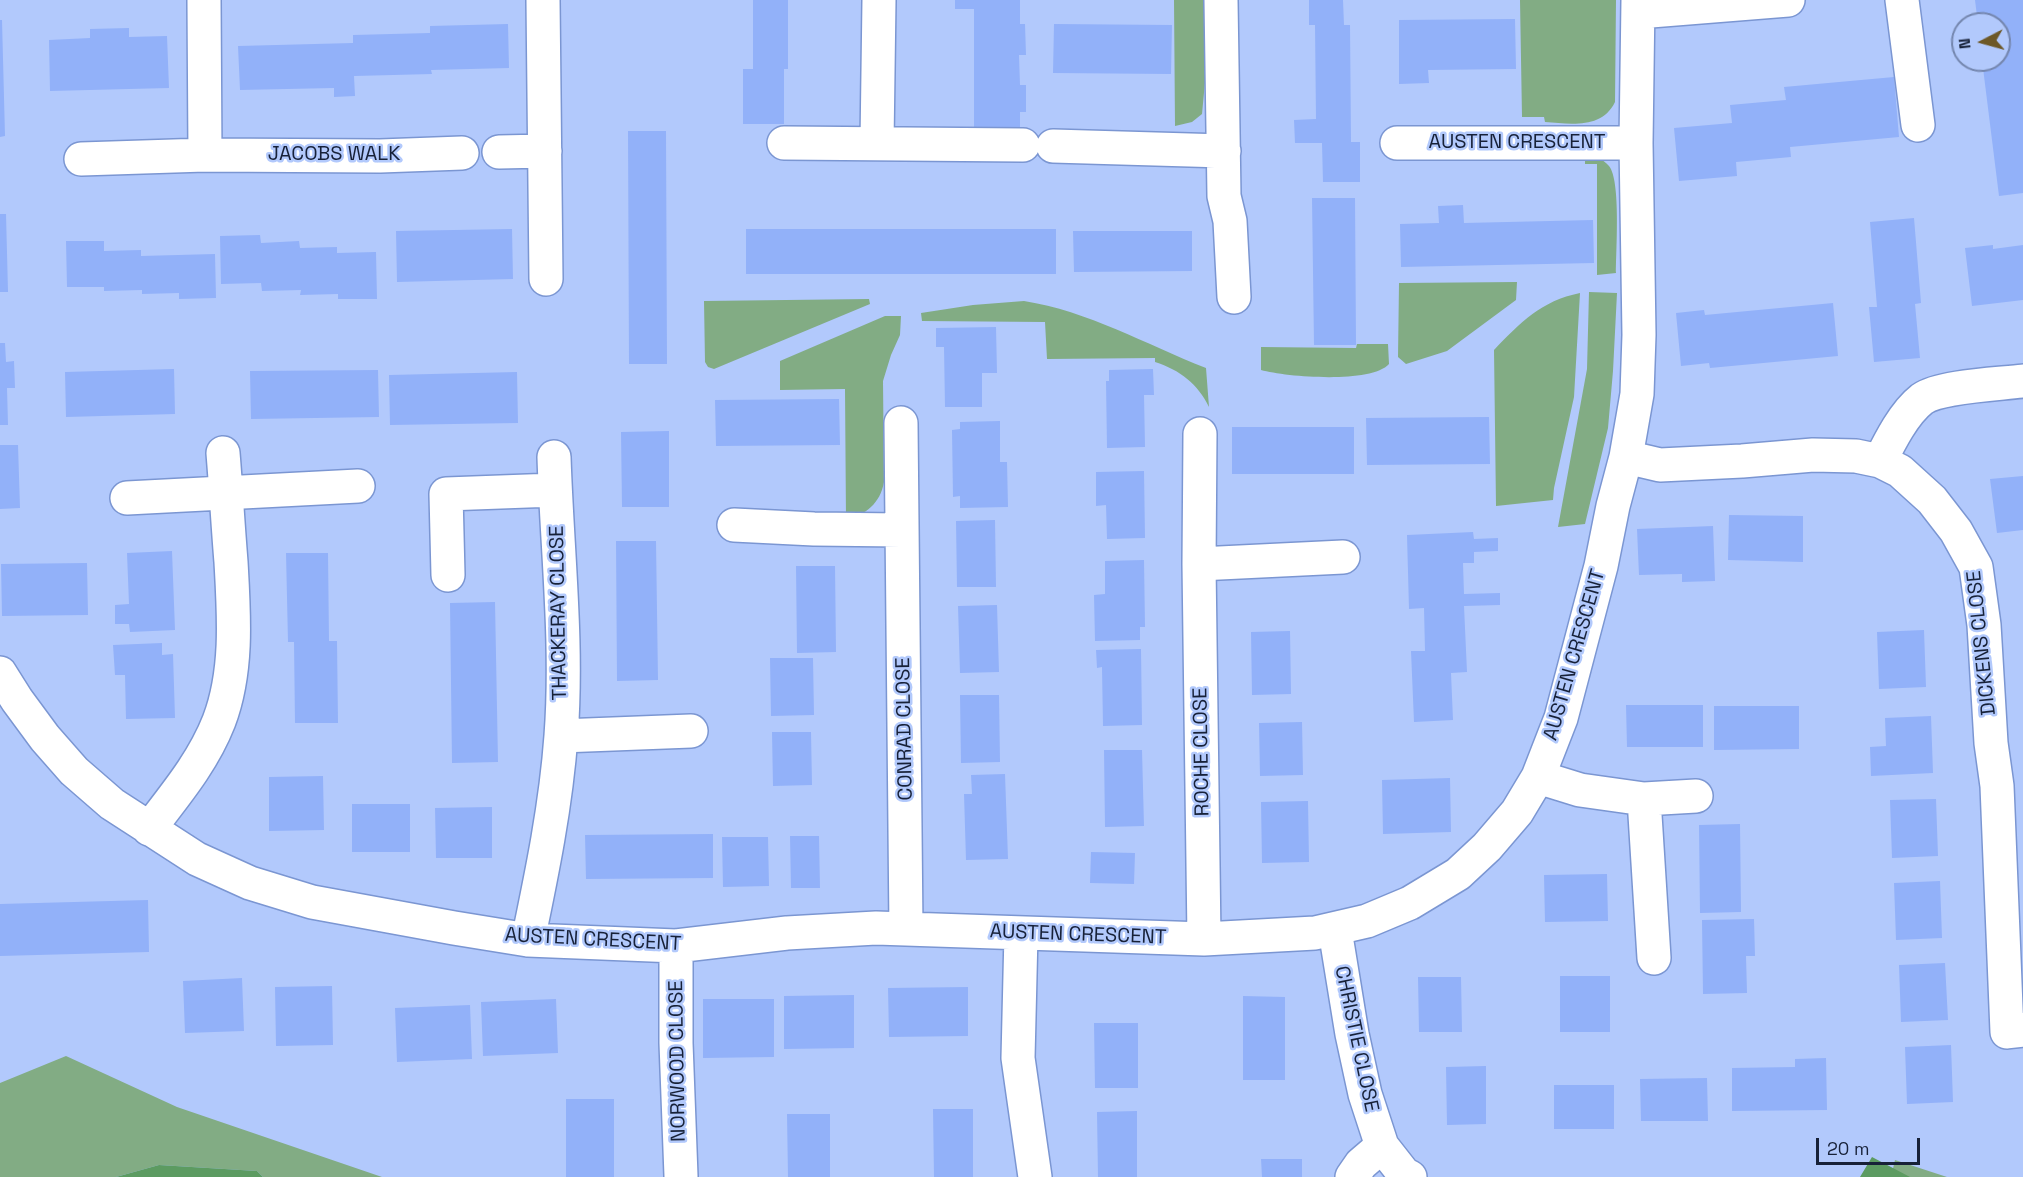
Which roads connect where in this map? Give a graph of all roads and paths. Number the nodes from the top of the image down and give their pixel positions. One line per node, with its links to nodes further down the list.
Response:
1 (204, 0): 17 (street)
2 (543, 0): 13 (street)
3 (879, 0): 10 (street)
4 (1221, 0): 14 (street)
5 (1788, 0): 7 (street)
6 (1902, 0): 8 (street)
7 (1638, 6): 12 (street, AUSTEN CRESCENT)
8 (1918, 125)
9 (784, 143): 10 (street)
10 (877, 143): 14 (street)
11 (1397, 143): 12 (street, AUSTEN CRESCENT)
12 (1636, 143): 26 (street, AUSTEN CRESCENT)
13 (545, 151): 15 (street); 19 (street)
14 (1224, 151): 20 (street)
15 (499, 152)
16 (462, 153): 17 (street, JACOBS WALK)
17 (205, 155): 18 (street, JACOBS WALK)
18 (81, 159)
19 (546, 279)
20 (1234, 297)
21 (2023, 381): 27 (street)
22 (901, 423): 33 (street, CONRAD CLOSE)
23 (1200, 434): 35 (street, ROCHE CLOSE)
24 (223, 453): 30 (street)
25 (554, 457): 29 (street, THACKERAY CLOSE)
26 (1626, 457): 27 (street, DICKENS CLOSE); 40 (street, AUSTEN CRESCENT)
27 (1880, 461): 41 (street, DICKENS CLOSE)
28 (358, 486): 30 (street)
29 (555, 490): 36 (street); 39 (street, THACKERAY CLOSE)
30 (227, 492): 31 (street); 44 (street)
31 (127, 498)
32 (734, 525): 33 (street)
33 (902, 530): 45 (street, CONRAD CLOSE)
34 (1343, 557): 35 (street)
35 (1199, 564): 48 (street, ROCHE CLOSE)
36 (448, 575)
37 (5, 689): 44 (street, AUSTEN CRESCENT)
38 (691, 731): 39 (street)
39 (561, 736): 49 (street, THACKERAY CLOSE)
40 (1538, 777): 43 (street); 46 (street, AUSTEN CRESCENT)
41 (2010, 785): 52 (street, DICKENS CLOSE)
42 (1696, 796): 43 (street)
43 (1644, 799): 51 (street)
44 (149, 829): 49 (street, AUSTEN CRESCENT)
45 (906, 929): 47 (street, AUSTEN CRESCENT); 50 (street, AUSTEN CRESCENT)
46 (1335, 930): 48 (street, AUSTEN CRESCENT); 53 (street, CHRISTIE CLOSE)
47 (1022, 934): 48 (street, AUSTEN CRESCENT); 55 (street)
48 (1204, 939)
49 (528, 940): 50 (street, AUSTEN CRESCENT)
50 (676, 946): 54 (street, NORWOOD CLOSE)
51 (1654, 958)
52 (2023, 1030)
53 (1382, 1146): 56 (street); 57 (street, CHRISTIE CLOSE)
54 (681, 1176)
55 (1035, 1177)
56 (1352, 1177)
57 (1410, 1177)

